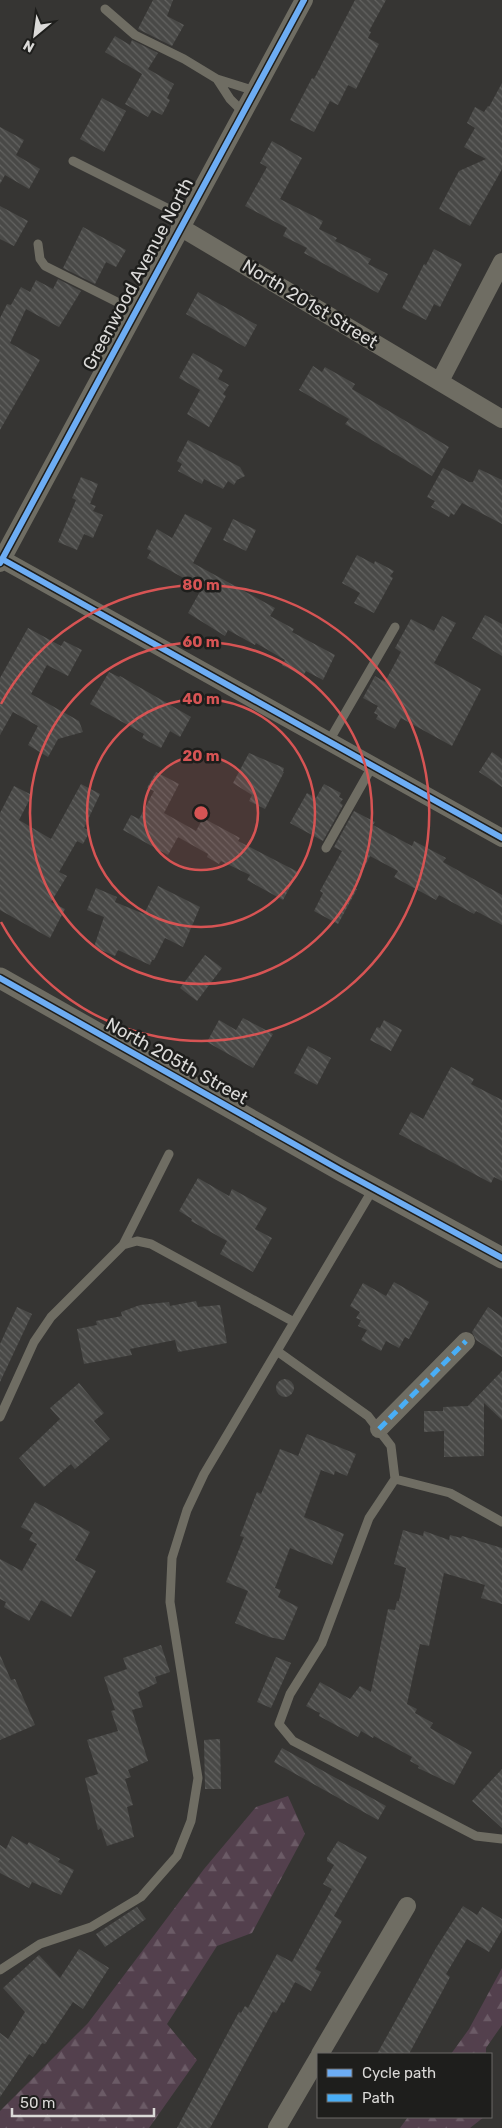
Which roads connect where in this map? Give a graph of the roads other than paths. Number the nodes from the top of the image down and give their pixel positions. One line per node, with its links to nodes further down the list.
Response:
1 (304, 0): 4 (street, Greenwood Avenue North)
2 (105, 9): 3 (lane)
3 (217, 80): 4 (lane); 5 (lane)
4 (254, 91): 5 (street, Greenwood Avenue North)
5 (243, 112): 7 (street, Greenwood Avenue North)
6 (73, 161): 7 (lane)
7 (183, 222): 10 (street, Greenwood Avenue North); 11 (street, North 201st Street)
8 (38, 244): 10 (lane)
9 (502, 262): 11 (street)
10 (135, 311): 13 (street, Greenwood Avenue North)
11 (440, 381): 12 (street, North 201st Street)
12 (502, 419)
13 (1, 561): 15 (street)
14 (395, 627): 15 (lane)
15 (329, 741): 16 (street)
16 (368, 763): 17 (street); 18 (lane)
17 (502, 838)
18 (326, 848)
19 (0, 978): 21 (street, North 205th Street)
20 (169, 1154): 22 (lane)
21 (374, 1189): 23 (street, North 205th Street); 24 (lane)
22 (123, 1245): 24 (lane); 27 (lane)
23 (502, 1258)
24 (294, 1322): 26 (lane)
25 (466, 1341): 28 (street)
26 (277, 1351): 28 (lane); 33 (lane)
27 (0, 1417)
28 (378, 1429): 29 (lane)
29 (395, 1479): 30 (lane); 31 (lane)
30 (502, 1522)
31 (502, 1839)
32 (408, 1906): 34 (street)
33 (0, 1970)
34 (321, 2053)
35 (317, 2060): 36 (street)
36 (277, 2128)

